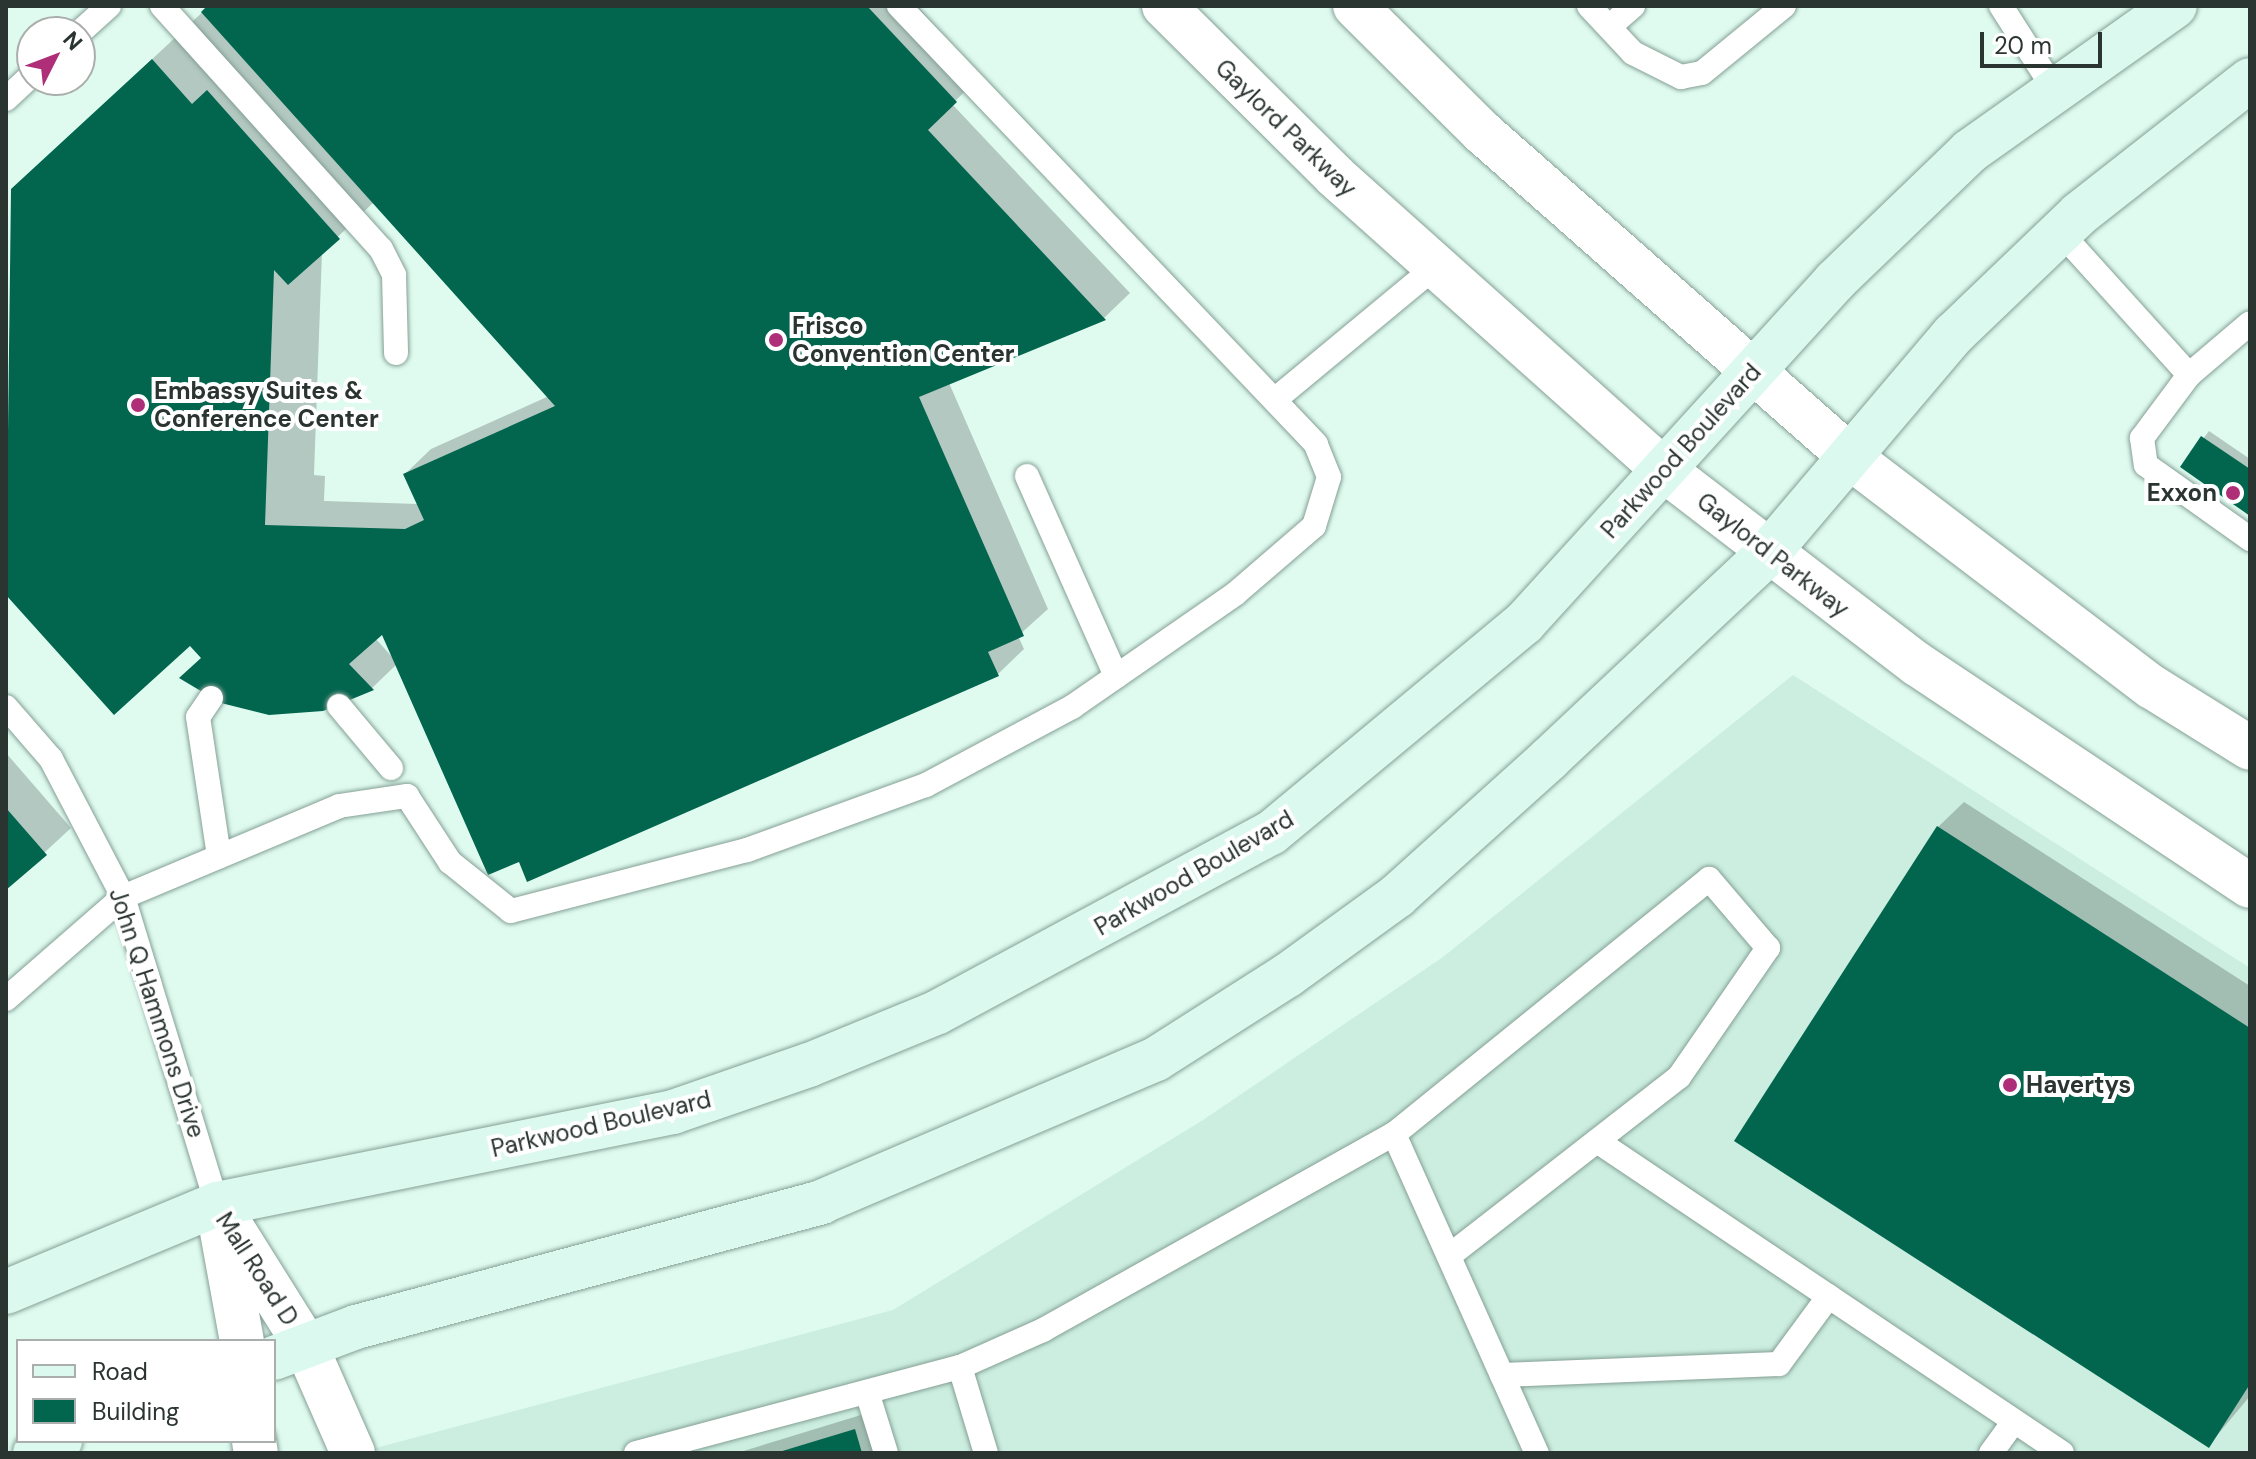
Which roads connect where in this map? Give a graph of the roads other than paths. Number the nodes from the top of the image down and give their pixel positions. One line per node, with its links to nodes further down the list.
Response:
1 (162, 6): 16 (lane)
2 (899, 6): 19 (lane)
3 (1164, 6): 14 (street, Gaylord Parkway)
4 (1355, 6): 17 (street)
5 (1589, 6): 10 (lane)
6 (1633, 6): 10 (lane)
7 (1784, 6): 10 (lane)
8 (2001, 6): 12 (lane)
9 (2175, 6): 12 (main road, Parkwood Boulevard)
10 (1609, 27)
11 (2250, 80): 13 (main road)
12 (2056, 92): 17 (main road, Parkwood Boulevard)
13 (2060, 232): 18 (lane); 20 (main road)
14 (1434, 268): 19 (lane); 21 (street, Gaylord Parkway)
15 (2250, 323): 18 (lane)
16 (396, 353)
17 (1751, 374): 20 (street); 21 (main road, Parkwood Boulevard)
18 (2189, 375): 23 (lane)
19 (1278, 397): 25 (lane)
20 (1851, 458): 24 (main road); 29 (street)
21 (1664, 470): 24 (street, Gaylord Parkway); 37 (main road, Parkwood Boulevard)
22 (1027, 476): 25 (lane)
23 (2250, 539)
24 (1768, 553): 32 (street, Gaylord Parkway); 42 (main road)
25 (1116, 676): 31 (lane)
26 (211, 698): 31 (lane)
27 (339, 706): 30 (lane)
28 (6, 707): 33 (lane, John Q Hammons Drive)
29 (2250, 748)
30 (391, 768)
31 (219, 856): 33 (lane)
32 (2250, 886)
33 (123, 897): 34 (lane); 37 (lane, John Q Hammons Drive)
34 (6, 999)
35 (1394, 1134): 36 (lane); 38 (lane); 43 (lane)
36 (1597, 1141): 38 (lane); 40 (lane)
37 (217, 1204): 39 (main road, Parkwood Boulevard); 41 (street, Mall Road D); 42 (street, Mall Road D)
38 (1449, 1256): 44 (lane)
39 (6, 1292)
40 (1829, 1296): 44 (lane); 46 (lane)
41 (242, 1339)
42 (290, 1352): 49 (street, Mall Road D)
43 (960, 1367): 45 (lane); 52 (lane)
44 (1502, 1375): 53 (lane)
45 (867, 1392): 50 (lane); 51 (lane)
46 (2014, 1421): 54 (lane); 55 (lane)
47 (56, 1443): 48 (main road)
48 (35, 1453)
49 (353, 1453)
50 (636, 1453)
51 (886, 1453)
52 (986, 1453)
53 (1537, 1453)
54 (1991, 1453)
55 (2062, 1453)

